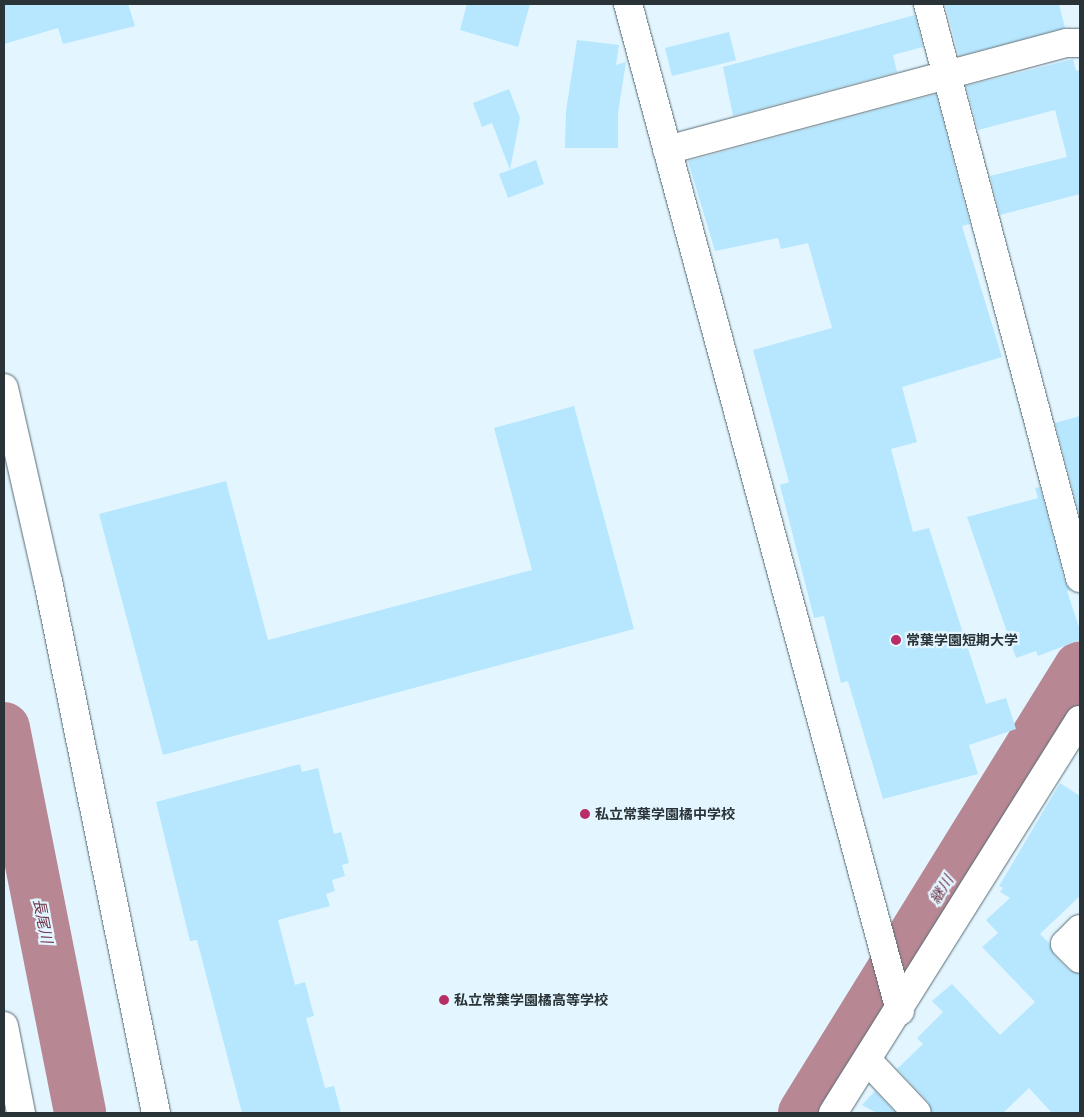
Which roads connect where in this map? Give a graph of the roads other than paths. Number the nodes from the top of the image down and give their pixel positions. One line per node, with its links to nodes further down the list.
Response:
1 (628, 4): 5 (street)
2 (928, 4): 4 (street)
3 (1080, 43): 4 (street)
4 (947, 74): 5 (street); 7 (street)
5 (667, 150): 11 (street)
6 (4, 388): 15 (street)
7 (1080, 578)
8 (1080, 720): 11 (street)
9 (1080, 929): 10 (street)
10 (1080, 959)
11 (900, 1011): 13 (street)
12 (4, 1026): 14 (street)
13 (868, 1061): 16 (street); 17 (street)
14 (21, 1113)
15 (156, 1113)
16 (833, 1113)
17 (917, 1113)

